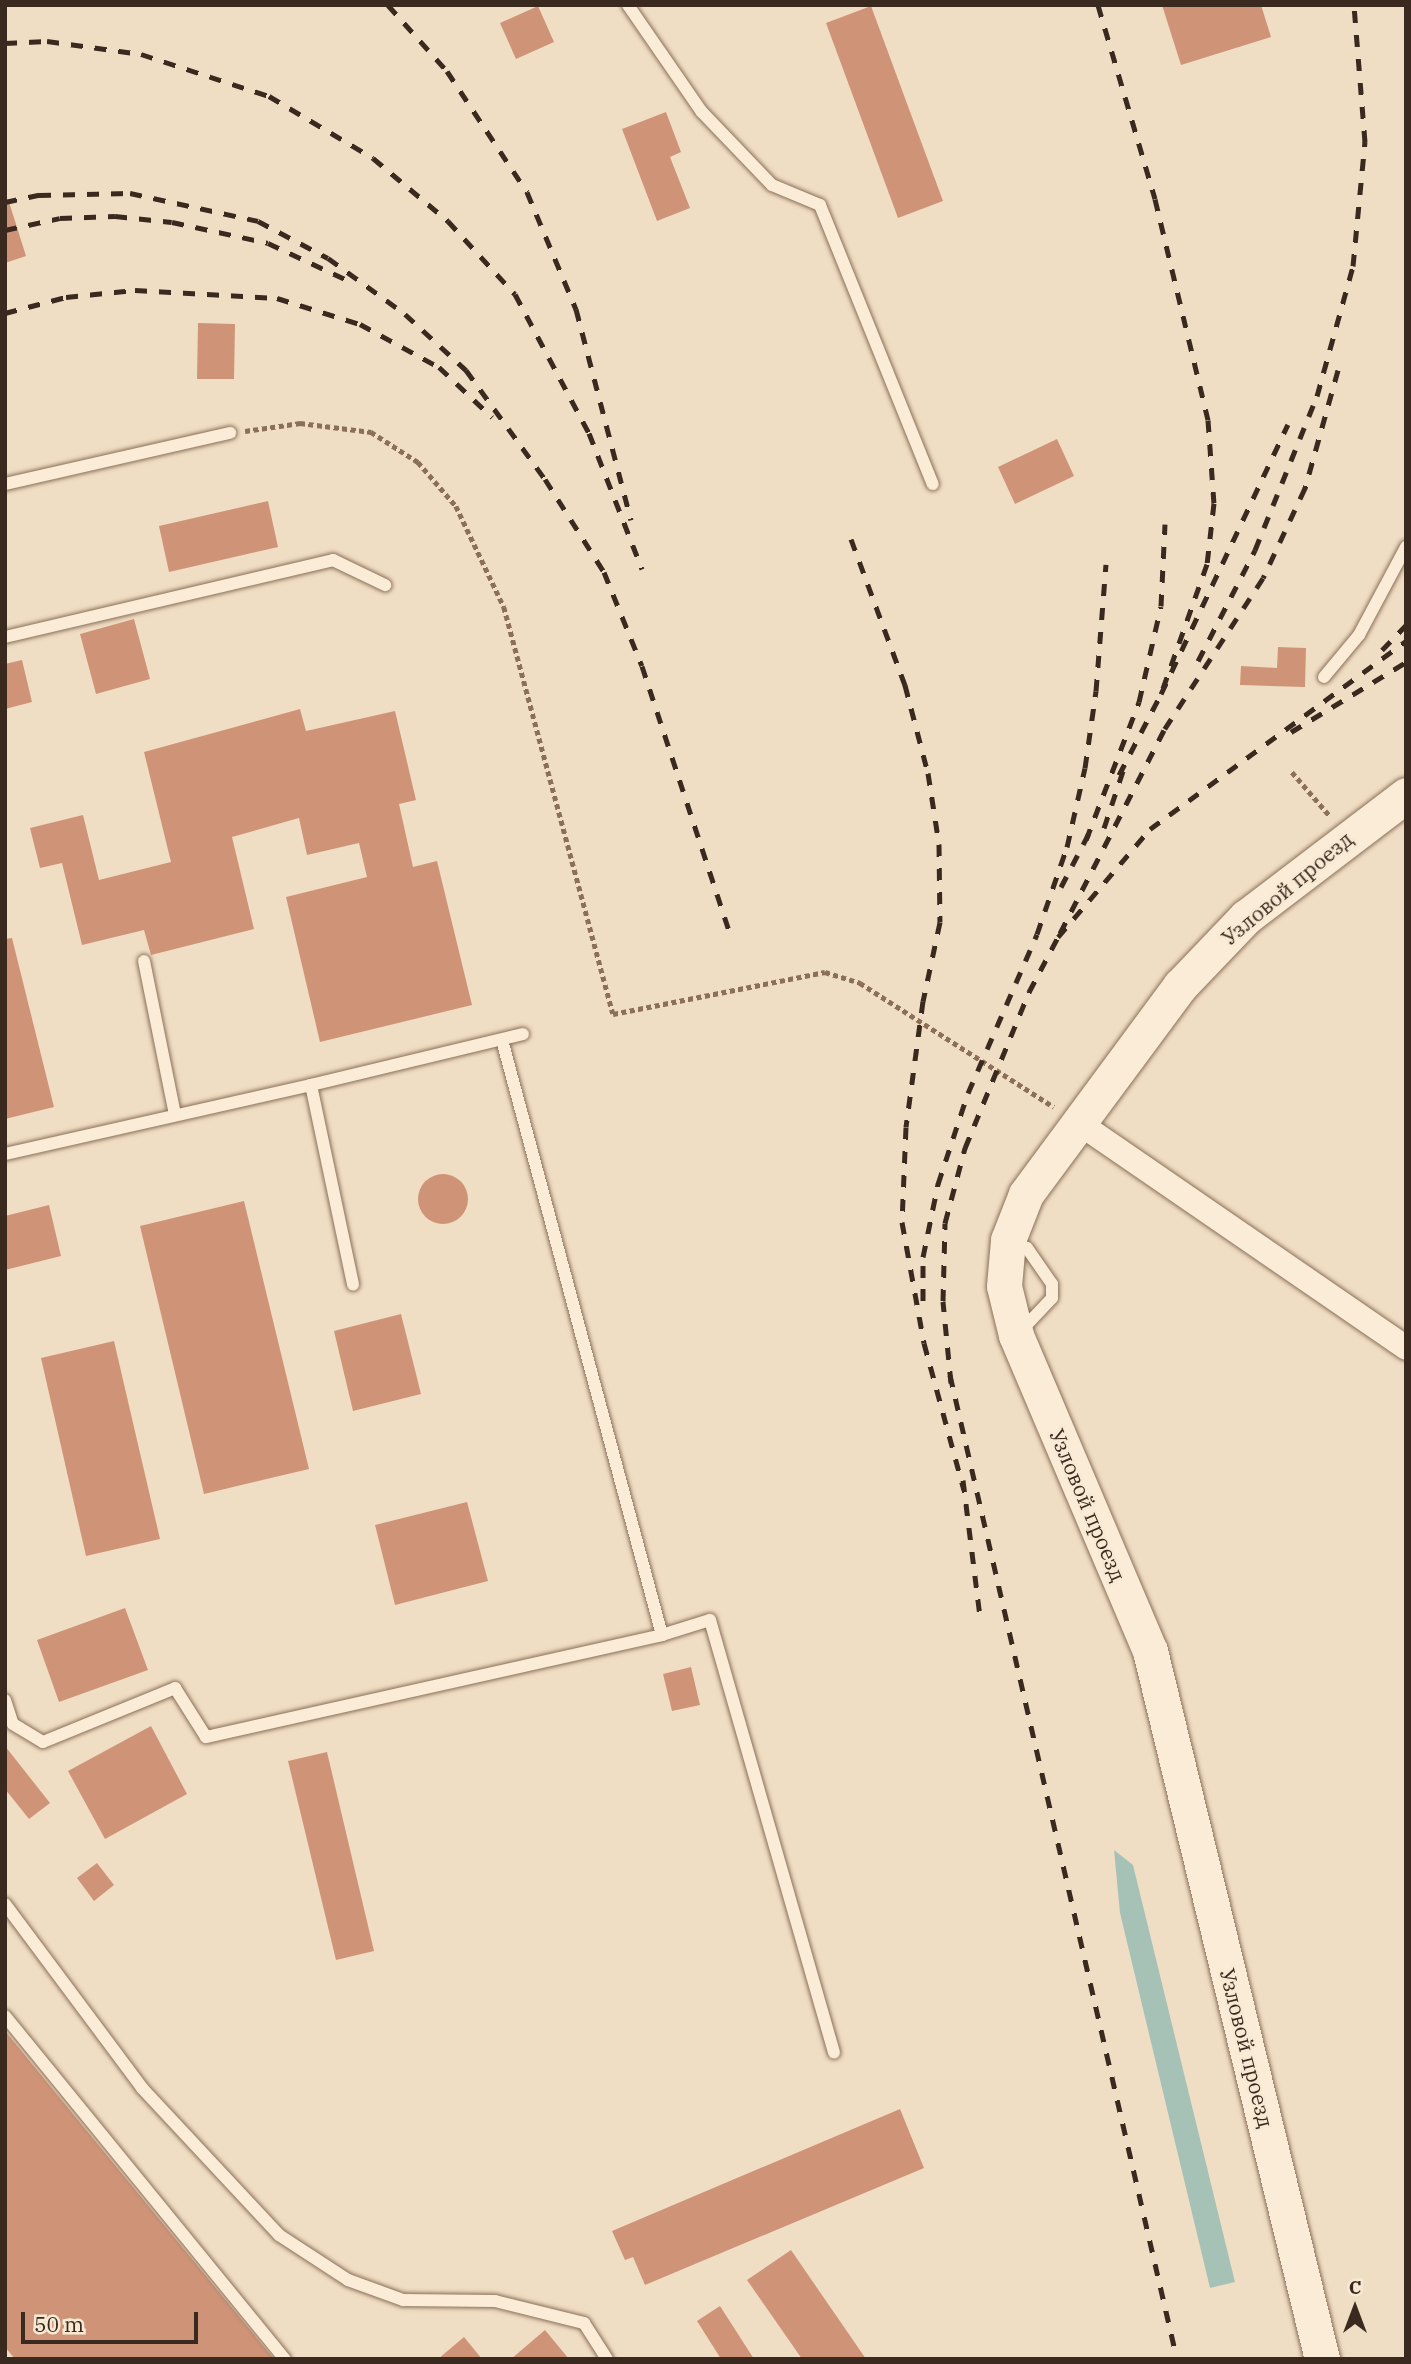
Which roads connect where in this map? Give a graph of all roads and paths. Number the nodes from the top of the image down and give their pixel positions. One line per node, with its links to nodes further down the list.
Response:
1 (628, 5): 4 (lane)
2 (230, 433): 3 (lane); 17 (path)
3 (5, 484)
4 (933, 484)
5 (1406, 547): 8 (lane)
6 (385, 585): 7 (lane)
7 (5, 637)
8 (1325, 677)
9 (1292, 772): 11 (path)
10 (1406, 795): 11 (street, Узловой проезд)
11 (1347, 836): 17 (street, Узловой проезд)
12 (144, 961): 16 (lane)
13 (523, 1034): 14 (lane)
14 (502, 1040): 15 (lane); 23 (lane)
15 (311, 1085): 16 (lane); 20 (lane)
16 (175, 1115): 18 (lane)
17 (1079, 1123): 19 (street, Узловой проезд); 22 (street)
18 (5, 1154)
19 (1008, 1240): 21 (street, Узловой проезд); 21 (lane)
20 (354, 1285)
21 (1016, 1335): 30 (street, Узловой проезд)
22 (1406, 1348)
23 (662, 1635): 24 (lane); 27 (lane)
24 (5, 1700)
25 (5, 1904): 29 (lane)
26 (5, 2017): 28 (lane)
27 (834, 2053)
28 (285, 2359)
29 (607, 2359)
30 (1322, 2359)

